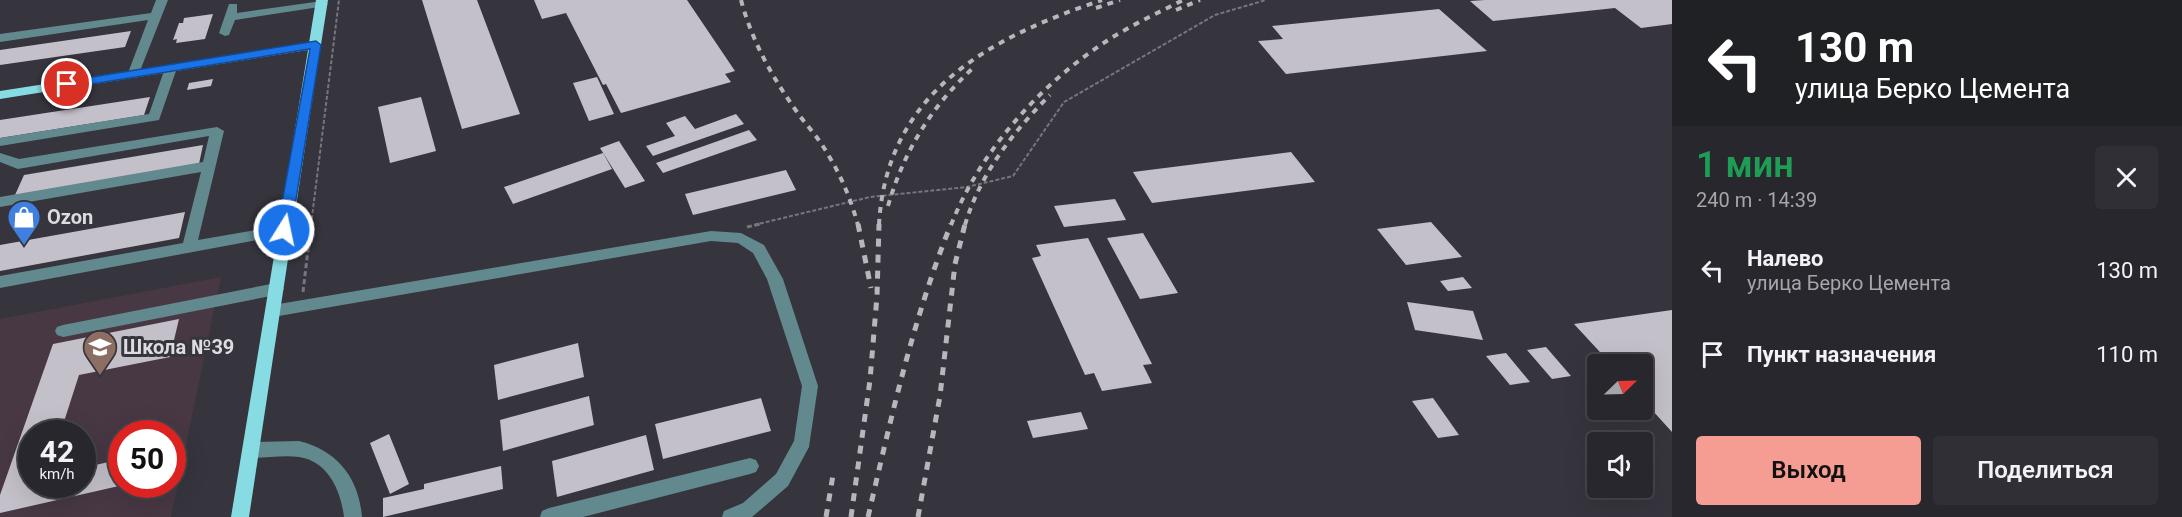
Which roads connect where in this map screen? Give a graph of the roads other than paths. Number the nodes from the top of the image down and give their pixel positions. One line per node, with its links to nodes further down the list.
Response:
1 (162, 0): 3 (street)
2 (322, 2): 4 (street); 6 (main road)
3 (156, 16): 5 (street); 8 (street)
4 (225, 33)
5 (0, 38)
6 (316, 45): 7 (main road); 14 (main road)
7 (171, 68): 8 (main road); 10 (street)
8 (134, 73): 9 (main road)
9 (0, 95)
10 (0, 142)
11 (0, 157): 12 (street)
12 (208, 166): 13 (street); 15 (street)
13 (0, 202)
14 (284, 230): 15 (street); 17 (main road)
15 (189, 247): 16 (street)
16 (0, 282)
17 (276, 289): 18 (main road); 19 (street)
18 (273, 310): 20 (main road); 25 (street)
19 (63, 331)
20 (251, 450): 22 (main road); 23 (street)
21 (750, 466): 24 (street)
22 (240, 517)
23 (353, 517)
24 (549, 517)
25 (731, 517)

